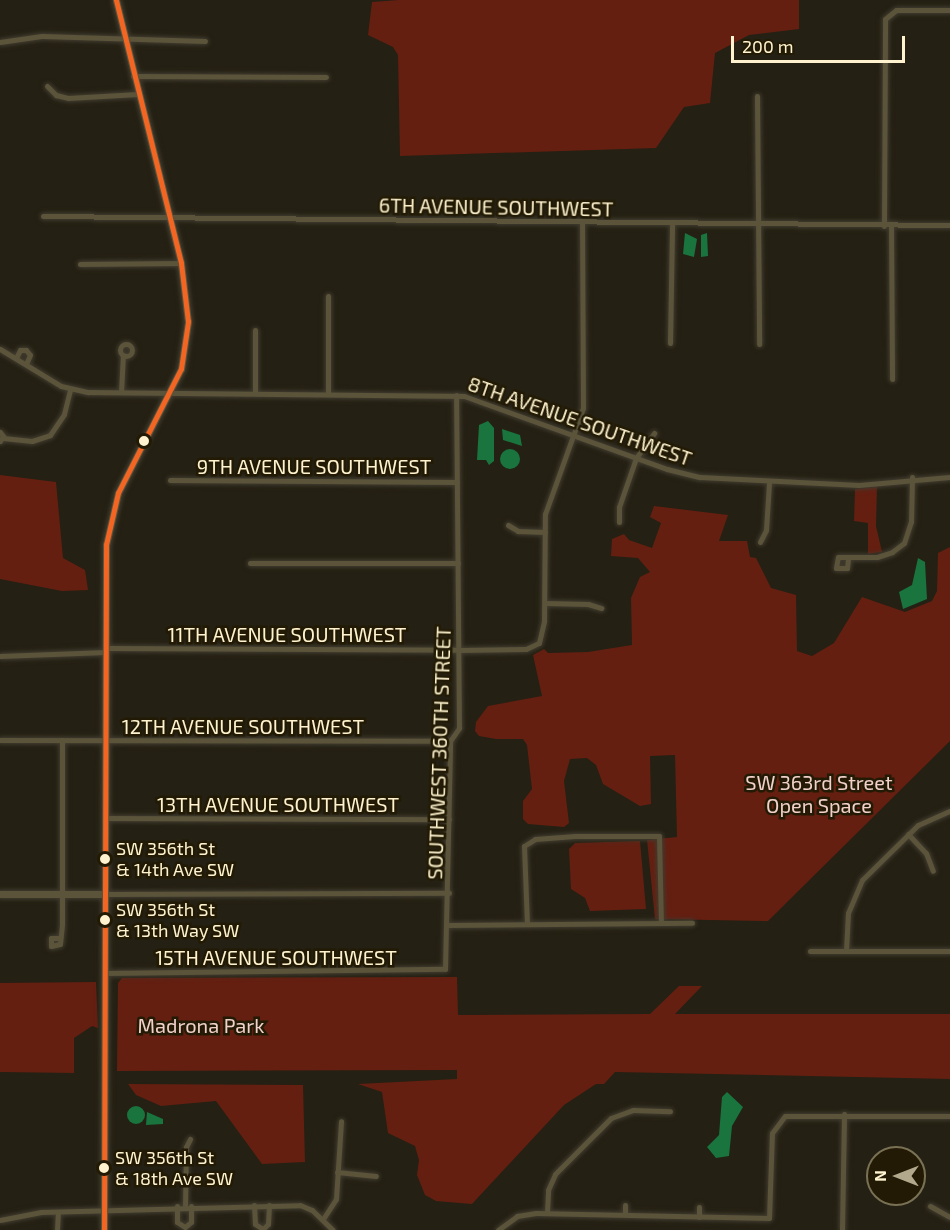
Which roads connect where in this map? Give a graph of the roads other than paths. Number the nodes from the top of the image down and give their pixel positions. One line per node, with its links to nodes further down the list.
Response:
1 (116, 0): 3 (main road)
2 (950, 10): 17 (street)
3 (124, 39): 4 (street); 5 (street); 6 (main road)
4 (205, 40)
5 (0, 42)
6 (133, 76): 7 (street); 9 (main road)
7 (326, 77)
8 (47, 86): 9 (street)
9 (138, 94): 12 (main road)
10 (758, 96): 15 (street)
11 (43, 216): 12 (street, 6TH AVENUE SOUTHWEST)
12 (169, 218): 14 (street, 6TH AVENUE SOUTHWEST); 19 (main road)
13 (672, 223): 14 (street, 6TH AVENUE SOUTHWEST); 15 (street, 6TH AVENUE SOUTHWEST); 23 (street)
14 (582, 224): 37 (street)
15 (758, 224): 17 (street, 6TH AVENUE SOUTHWEST); 24 (street)
16 (950, 225): 18 (street, 6TH AVENUE SOUTHWEST)
17 (884, 226): 18 (street, 6TH AVENUE SOUTHWEST)
18 (891, 226): 29 (street)
19 (181, 263): 20 (street); 33 (main road)
20 (81, 264)
21 (328, 296): 32 (street)
22 (255, 330): 34 (street)
23 (670, 343)
24 (759, 344)
25 (0, 349): 27 (street, 8TH AVENUE SOUTHWEST)
26 (123, 355): 31 (street)
27 (16, 358): 28 (street, 8TH AVENUE SOUTHWEST); 28 (street, 8TH AVENUE SOUTHWEST)
28 (27, 364): 30 (street, 8TH AVENUE SOUTHWEST)
29 (892, 379)
30 (70, 390): 31 (street, 8TH AVENUE SOUTHWEST); 38 (street)
31 (121, 392): 33 (street, 8TH AVENUE SOUTHWEST)
32 (328, 392): 34 (street, 8TH AVENUE SOUTHWEST); 35 (street, 8TH AVENUE SOUTHWEST)
33 (170, 393): 34 (street, 8TH AVENUE SOUTHWEST); 54 (main road)
34 (255, 393)
35 (456, 395): 37 (street, 8TH AVENUE SOUTHWEST); 43 (street, SOUTHWEST 360TH STREET)
36 (654, 433): 39 (street)
37 (575, 435): 39 (street, 8TH AVENUE SOUTHWEST); 47 (street)
38 (1, 437)
39 (636, 458): 44 (street, 8TH AVENUE SOUTHWEST); 45 (street)
40 (912, 477): 41 (street, 8TH AVENUE SOUTHWEST); 44 (street, 8TH AVENUE SOUTHWEST); 49 (street)
41 (950, 477)
42 (170, 480): 43 (street, 9TH AVENUE SOUTHWEST)
43 (457, 482): 51 (street, SOUTHWEST 360TH STREET)
44 (769, 483): 48 (street)
45 (619, 522)
46 (508, 525): 47 (street)
47 (544, 531): 52 (street)
48 (760, 542)
49 (848, 559)
50 (250, 563): 51 (street)
51 (458, 563): 55 (street, SOUTHWEST 360TH STREET)
52 (544, 603): 53 (street); 55 (street, 11TH AVENUE SOUTHWEST)
53 (601, 608)
54 (106, 650): 55 (street, 11TH AVENUE SOUTHWEST); 56 (street, 11TH AVENUE SOUTHWEST); 59 (main road)
55 (459, 650): 60 (street, SOUTHWEST 360TH STREET)
56 (0, 656)
57 (0, 740): 58 (street, 12TH AVENUE SOUTHWEST)
58 (62, 740): 59 (street, 12TH AVENUE SOUTHWEST); 68 (street)
59 (106, 741): 60 (street, 12TH AVENUE SOUTHWEST); 62 (main road)
60 (450, 741): 63 (street, SOUTHWEST 360TH STREET)
61 (950, 811): 64 (street)
62 (107, 818): 63 (street, 13TH AVENUE SOUTHWEST); 69 (main road)
63 (449, 819): 66 (street, SOUTHWEST 360TH STREET)
64 (908, 834): 65 (street); 76 (street)
65 (933, 871)
66 (448, 893): 69 (street); 73 (street, SOUTHWEST 360TH STREET)
67 (0, 894): 68 (main road)
68 (62, 894): 69 (main road); 74 (street)
69 (106, 894): 79 (main road)
70 (661, 923): 71 (street); 72 (street); 72 (street)
71 (692, 923)
72 (527, 924): 73 (street)
73 (448, 925): 78 (street, SOUTHWEST 360TH STREET)
74 (59, 938)
75 (810, 951): 76 (street)
76 (846, 951): 77 (street)
77 (950, 951)
78 (445, 969): 79 (street, 15TH AVENUE SOUTHWEST)
79 (107, 973): 94 (main road)
80 (669, 1111): 95 (street)
81 (844, 1114): 82 (street); 98 (street); 106 (street)
82 (950, 1116)
83 (341, 1121): 85 (street)
84 (190, 1139): 91 (street)
85 (337, 1172): 86 (street); 100 (street)
86 (376, 1176)
87 (254, 1205): 88 (street); 88 (street); 91 (street)
88 (269, 1205): 100 (street)
89 (625, 1205): 97 (street)
90 (177, 1206): 91 (street); 91 (street); 94 (street)
91 (188, 1206)
92 (930, 1206): 99 (street)
93 (699, 1207): 98 (street)
94 (105, 1211): 96 (street); 103 (main road)
95 (547, 1212): 97 (street); 105 (street)
96 (58, 1213): 101 (street); 102 (street)
97 (625, 1214): 98 (street)
98 (699, 1217)
99 (950, 1217)
100 (323, 1219): 104 (street)
101 (0, 1220)
102 (57, 1230)
103 (104, 1230)
104 (333, 1230)
105 (498, 1230)
106 (842, 1230)

